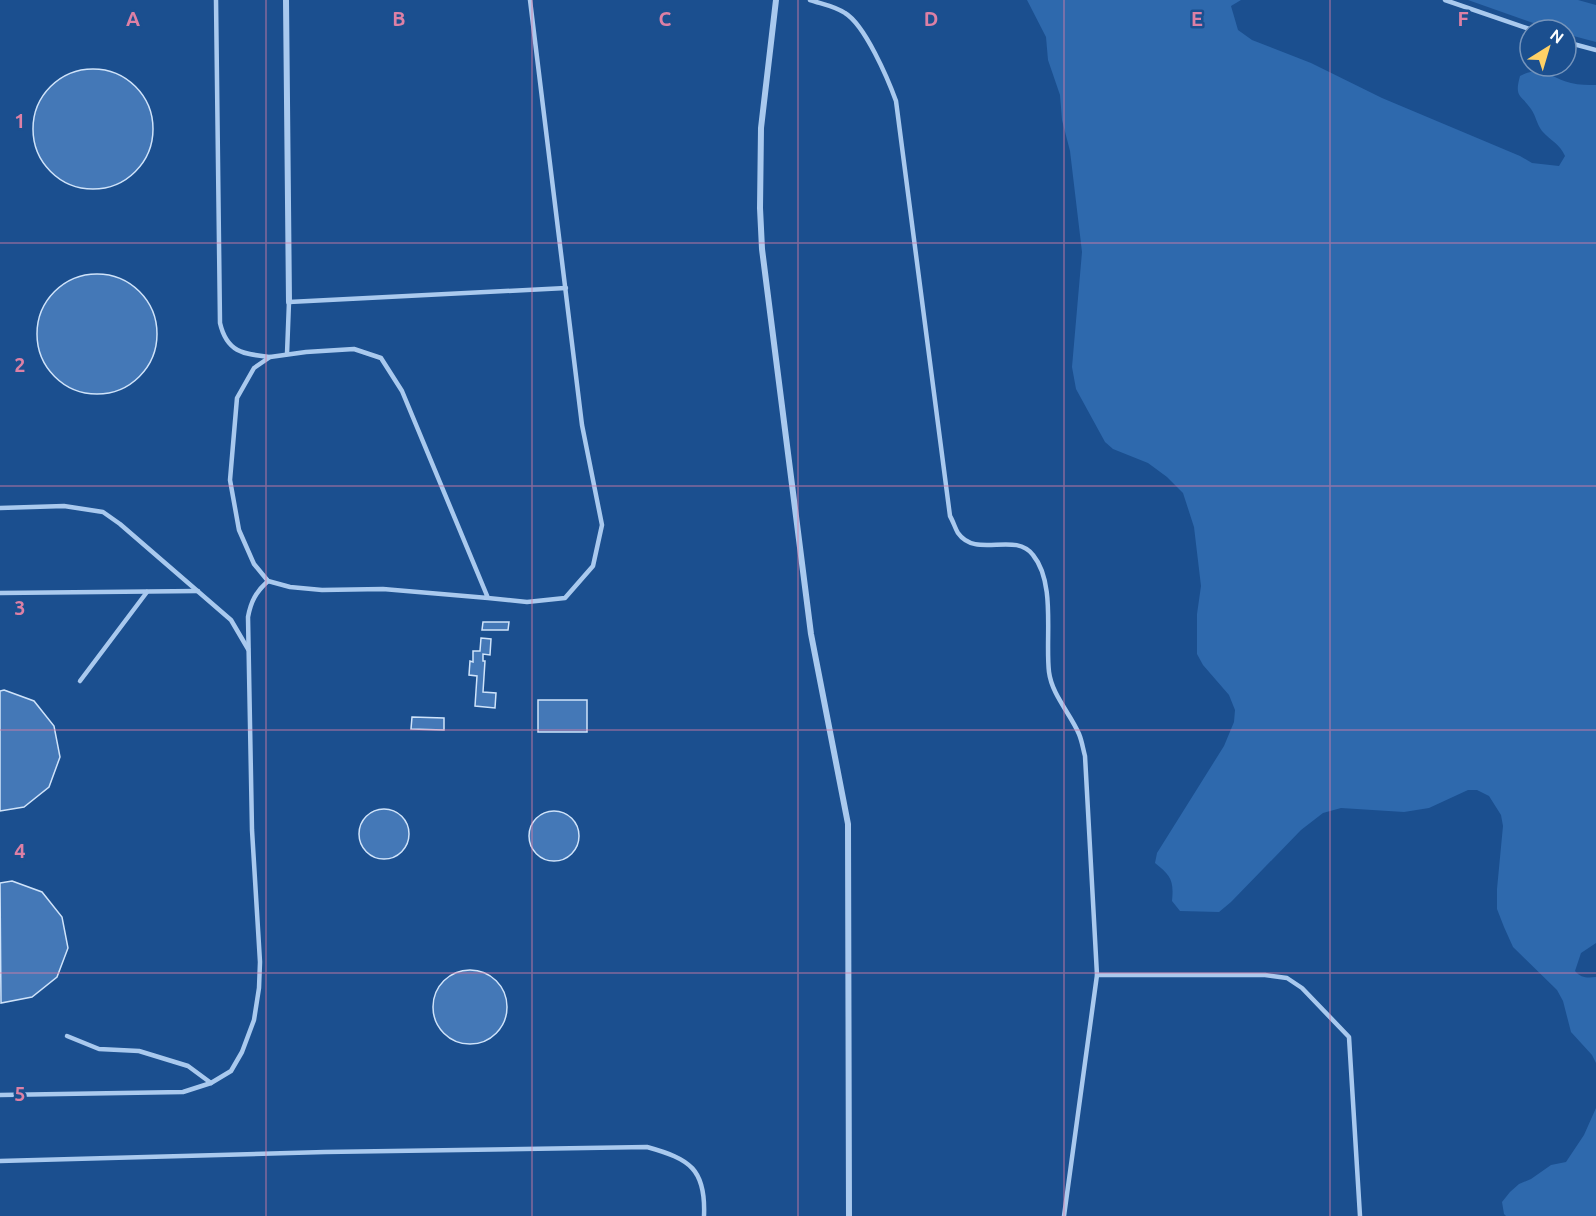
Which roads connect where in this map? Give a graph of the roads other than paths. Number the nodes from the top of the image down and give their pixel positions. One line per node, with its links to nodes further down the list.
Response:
1 (216, 0): 13 (lane)
2 (286, 0): 11 (street)
3 (530, 0): 10 (lane)
4 (776, 0): 28 (street)
5 (810, 0): 22 (lane)
6 (1445, 0): 7 (lane)
7 (1518, 25)
8 (1578, 45): 9 (lane)
9 (1596, 50)
10 (566, 288): 11 (lane); 19 (lane)
11 (289, 302): 12 (lane)
12 (287, 354): 13 (lane); 19 (lane)
13 (270, 357): 15 (lane)
14 (0, 508): 16 (lane)
15 (268, 580): 19 (lane); 20 (lane)
16 (198, 591): 17 (lane); 20 (lane)
17 (147, 592): 18 (lane); 21 (lane)
18 (0, 593)
19 (488, 598)
20 (249, 651): 24 (lane)
21 (80, 681)
22 (1097, 975): 29 (lane); 30 (lane)
23 (67, 1036): 24 (lane)
24 (211, 1083): 25 (lane)
25 (0, 1095)
26 (0, 1161): 27 (lane)
27 (704, 1216)
28 (849, 1216)
29 (1064, 1216)
30 (1360, 1216)

